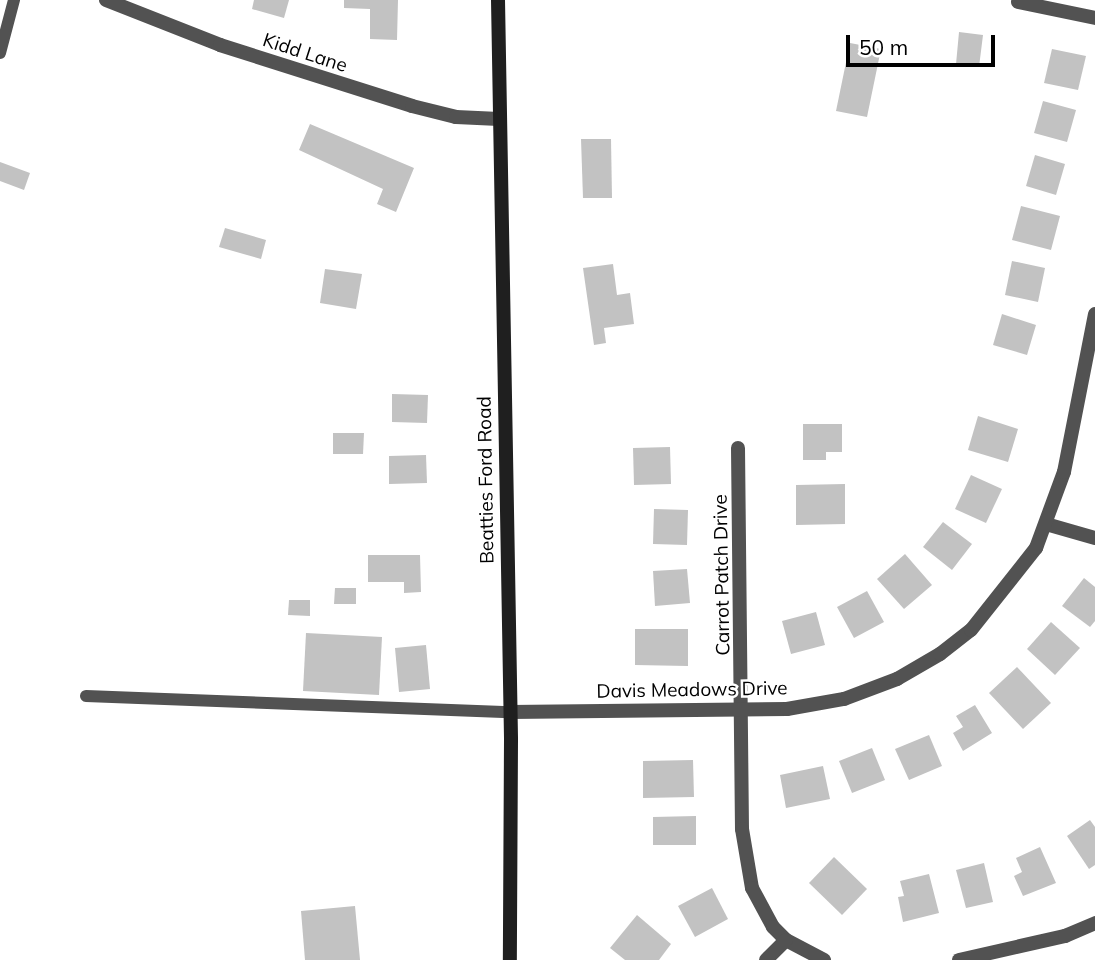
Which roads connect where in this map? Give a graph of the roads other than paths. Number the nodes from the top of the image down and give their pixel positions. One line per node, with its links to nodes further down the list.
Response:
1 (14, 0): 6 (lane)
2 (106, 0): 7 (street, Kidd Lane)
3 (498, 0): 7 (main road, Beatties Ford Road)
4 (1018, 2): 5 (street)
5 (1095, 18)
6 (0, 53)
7 (499, 119): 14 (main road, Beatties Ford Road)
8 (1095, 314): 10 (street, Davis Meadows Drive)
9 (738, 448): 13 (street, Carrot Patch Drive)
10 (1045, 524): 11 (street); 13 (street, Davis Meadows Drive)
11 (1095, 538)
12 (86, 696): 14 (lane)
13 (744, 711): 14 (street, Davis Meadows Drive); 16 (street, Carrot Patch Drive)
14 (510, 712): 17 (main road, Beatties Ford Road)
15 (1095, 923): 20 (street)
16 (786, 940): 18 (street); 19 (street, Carrot Patch Drive)
17 (510, 960)
18 (766, 960)
19 (824, 960)
20 (959, 960)

